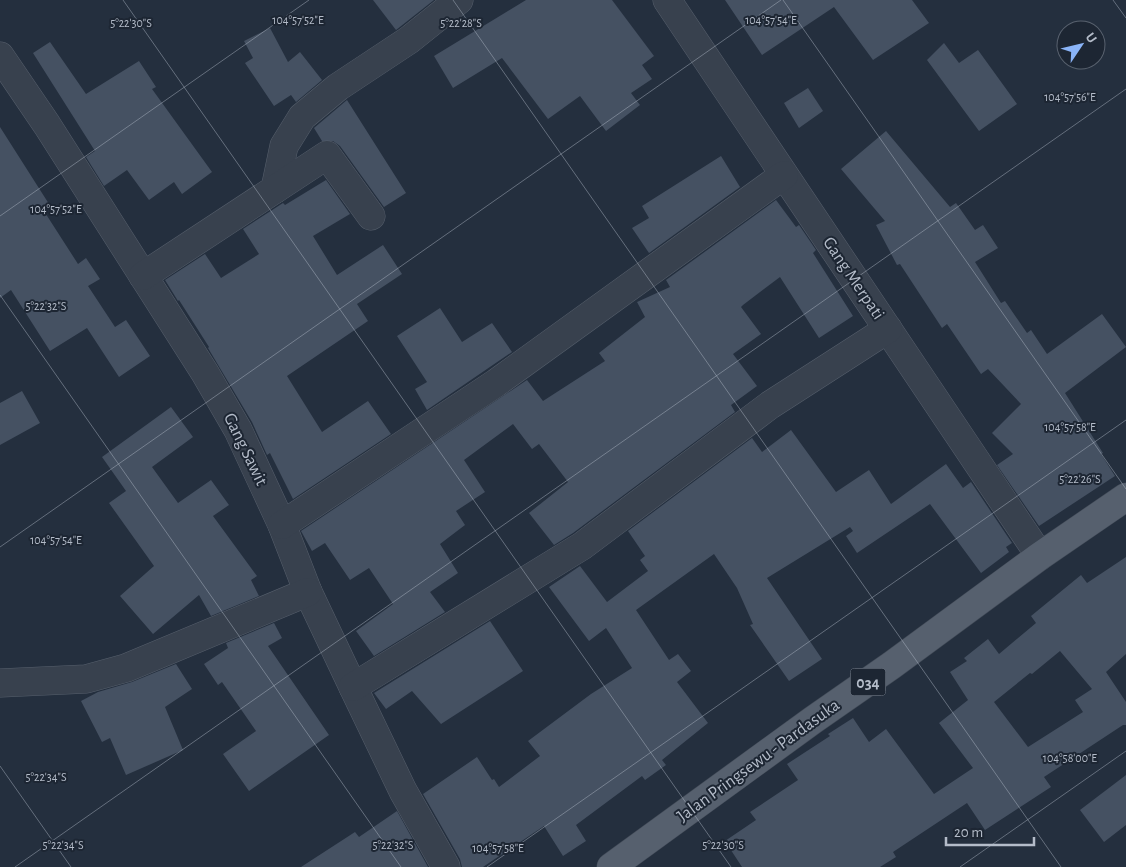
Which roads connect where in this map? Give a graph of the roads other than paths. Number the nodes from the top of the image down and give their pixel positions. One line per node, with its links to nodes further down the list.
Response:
1 (459, 0): 5 (street)
2 (667, 0): 4 (street, Gang Merpati)
3 (0, 56): 7 (street, Gang Sawit)
4 (784, 175): 8 (street, Gang Merpati); 10 (street)
5 (275, 189): 6 (street); 7 (street)
6 (371, 216)
7 (143, 276): 10 (street, Gang Sawit)
8 (888, 329): 11 (street, Gang Merpati); 14 (street)
9 (1126, 498): 11 (main road, Jalan Pringsewu - Pardasuka / 034)
10 (282, 525): 12 (street, Gang Sawit)
11 (1040, 556): 16 (main road, Jalan Pringsewu - Pardasuka / 034)
12 (308, 592): 13 (street); 14 (street, Gang Sawit)
13 (0, 683)
14 (353, 687): 15 (street, Gang Sawit)
15 (446, 867)
16 (610, 867)

